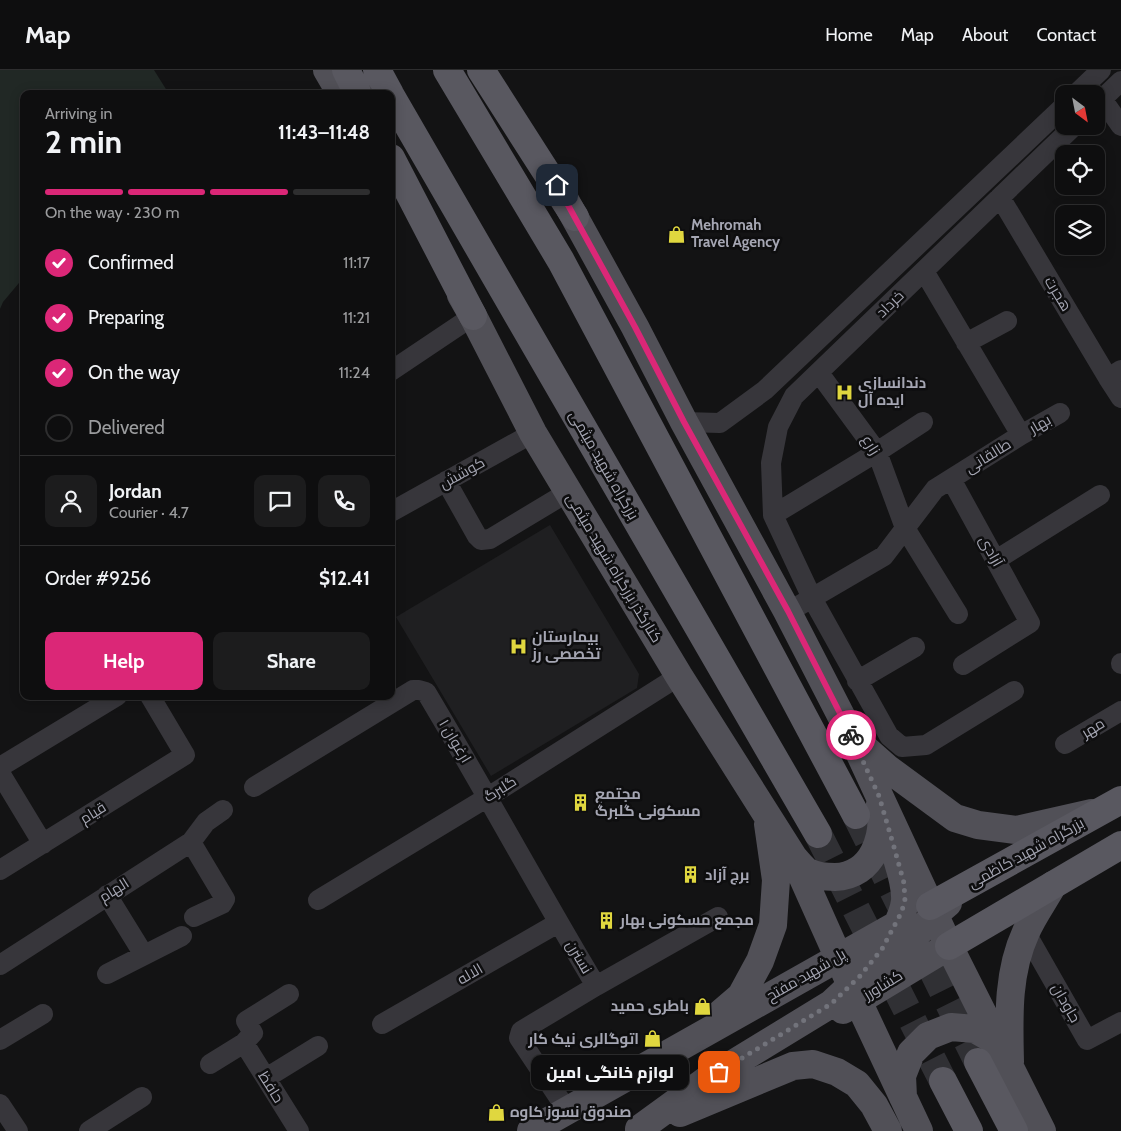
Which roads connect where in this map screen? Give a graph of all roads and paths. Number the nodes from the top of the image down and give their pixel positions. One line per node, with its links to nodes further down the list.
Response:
1 (327, 70): 9 (main road)
2 (346, 70): 10 (highway)
3 (376, 70): 11 (highway, بزرگراه شهید میثمی)
4 (447, 70): 64 (highway)
5 (1101, 70): 8 (street)
6 (491, 71): 21 (highway)
7 (1121, 81): 12 (street)
8 (1085, 85)
9 (339, 90)
10 (356, 90)
11 (388, 90)
12 (1105, 96)
13 (395, 102): 66 (highway, بزرگراه شهید میثمی)
14 (1105, 109): 16 (street)
15 (1055, 115): 31 (street, خرداد)
16 (1121, 126)
17 (1065, 135): 20 (street, خرداد)
18 (395, 166): 23 (highway)
19 (395, 185): 23 (main road, کنارگذر بزرگراه شهید میثمی)
20 (1000, 198): 22 (street, خرداد); 28 (street, هجرت)
21 (575, 217): 31 (main road)
22 (924, 271): 25 (street, طالقانی); 27 (street, خرداد)
23 (473, 316): 26 (street); 33 (main road, کنارگذر بزرگراه شهید میثمی)
24 (1007, 321): 25 (street)
25 (966, 343): 34 (street, طالقانی)
26 (395, 368)
27 (819, 372): 35 (street, زارع); 41 (street, خرداد)
28 (1114, 374): 29 (street, هجرت)
29 (1121, 398)
30 (1060, 413): 34 (street, بهار)
31 (684, 422): 45 (main road)
32 (923, 422): 35 (street)
33 (533, 433): 37 (street, کوشش); 38 (main road, کنارگذر بزرگراه شهید میثمی)
34 (1021, 435): 36 (street, طالقانی)
35 (878, 452): 41 (street); 42 (street, زارع)
36 (951, 479): 42 (street, طالقانی); 43 (street, آزادی)
37 (446, 481): 38 (street); 40 (street, کوشش)
38 (568, 492): 49 (main road, کنارگذر بزرگراه شهید میثمی)
39 (1100, 495): 43 (street)
40 (395, 510)
41 (772, 515): 44 (street, خرداد)
42 (906, 528): 44 (street, طالقانی); 46 (street, زارع)
43 (996, 560): 48 (street, آزادی)
44 (812, 598): 45 (street); 50 (street, خرداد)
45 (788, 611): 55 (main road)
46 (958, 614)
47 (915, 647): 50 (street)
48 (963, 665)
49 (679, 676): 61 (street, گلبرگ); 65 (main road, کنارگذر بزرگراه شهید میثمی)
50 (857, 681): 51 (street, خرداد)
51 (1014, 691)
52 (110, 700): 57 (street)
53 (152, 700): 68 (street, قیام)
54 (1121, 711): 56 (street, مهر)
55 (852, 738): 60 (main road); 62 (main road)
56 (1065, 744)
57 (0, 767)
58 (0, 773): 68 (street)
59 (254, 787): 61 (street, ارغوان ۱)
60 (879, 796): 70 (main road); 75 (main road); 79 (main road)
61 (488, 797): 74 (street, گلبرگ); 78 (street, نسترن)
62 (1111, 805): 75 (highway, بزرگراه شهید کاظمی)
63 (223, 810): 67 (street, الهام)
64 (856, 815)
65 (767, 816): 70 (main road, کنارگذر بزرگراه شهید میثمی); 98 (main road)
66 (818, 834)
67 (191, 842): 73 (street, الهام); 77 (street)
68 (43, 844): 71 (street, قیام)
69 (1120, 847): 72 (highway)
70 (794, 858): 84 (main road, کنارگذر بزرگراه شهید میثمی)
71 (0, 870)
72 (1053, 885): 80 (main road); 82 (highway)
73 (107, 895): 83 (street); 85 (street, الهام)
74 (318, 900)
75 (932, 911): 79 (main road, پل شهید مفتح); 82 (main road); 87 (main road)
76 (718, 916): 88 (street)
77 (194, 917)
78 (558, 923): 88 (street, نسترن); 93 (street, الاله)
79 (895, 926): 84 (main road, پل شهید مفتح); 89 (main road)
80 (1026, 933): 92 (street, جاودان); 101 (main road)
81 (182, 936): 83 (street)
82 (949, 946): 87 (main road, کشاورز); 95 (main road)
83 (144, 955): 86 (street)
84 (838, 957): 89 (main road, کنارگذر بزرگراه شهید میثمی); 98 (main road, پل شهید مفتح)
85 (0, 965)
86 (106, 974)
87 (884, 985): 89 (main road, کشاورز); 105 (main road)
88 (596, 986): 107 (street, نسترن)
89 (855, 993): 105 (main road, کنارگذر بزرگراه شهید میثمی); 108 (main road, کشاورز)
90 (289, 994): 96 (street)
91 (43, 1014): 94 (street)
92 (1121, 1022)
93 (382, 1024)
94 (0, 1040)
95 (996, 1041): 101 (main road); 105 (main road)
96 (244, 1043): 100 (street); 102 (street, حافظ)
97 (318, 1046): 102 (street)
98 (682, 1046): 107 (main road)
99 (978, 1062): 116 (highway)
100 (210, 1064)
101 (1010, 1069): 117 (main road)
102 (266, 1078): 111 (street, حافظ)
103 (943, 1081): 115 (highway)
104 (142, 1098): 110 (street)
105 (904, 1100): 114 (main road)
106 (0, 1104): 109 (street)
107 (567, 1110): 112 (main road)
108 (638, 1130): 113 (main road)
109 (18, 1131)
110 (89, 1131)
111 (299, 1131)
112 (531, 1131)
113 (888, 1131)
114 (919, 1131)
115 (968, 1131)
116 (1014, 1131)
117 (1042, 1131)

